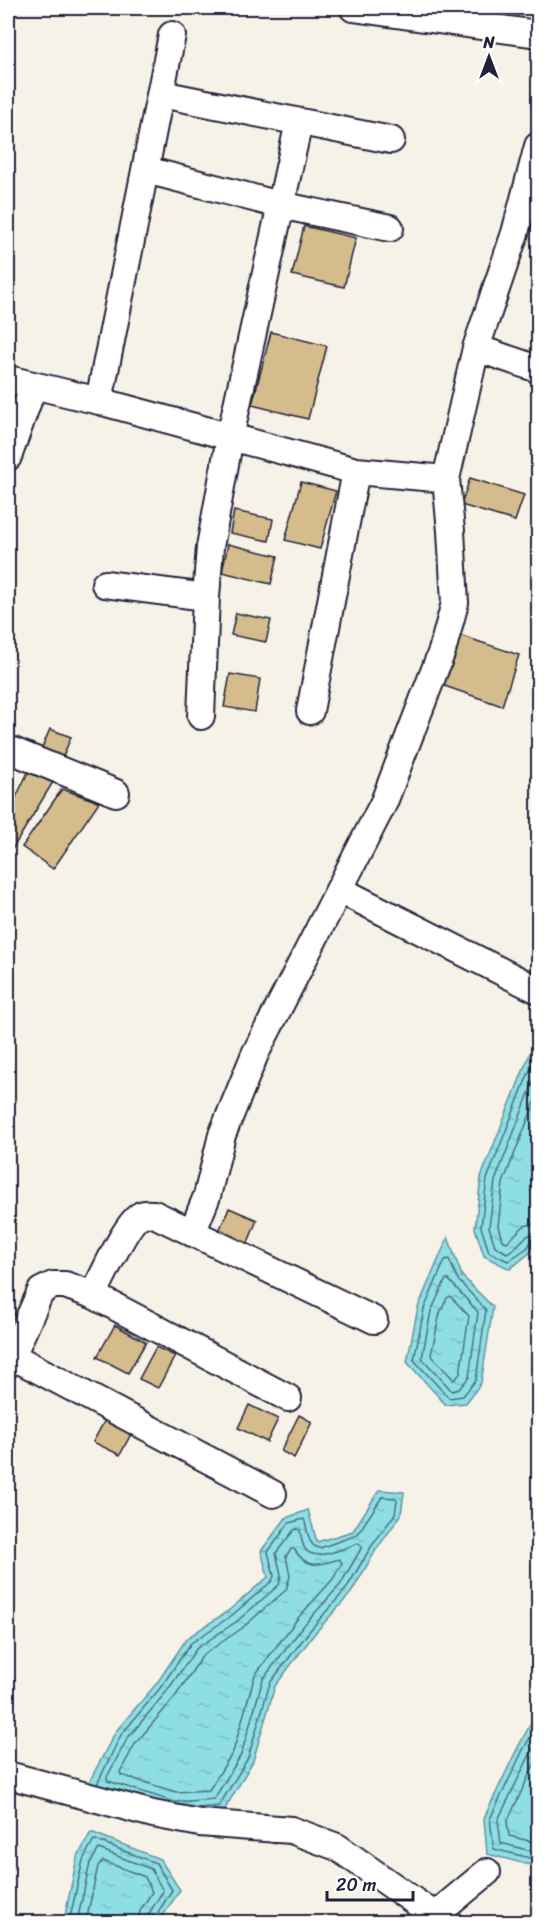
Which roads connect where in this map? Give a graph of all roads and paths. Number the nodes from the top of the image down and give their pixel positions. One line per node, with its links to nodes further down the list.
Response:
1 (353, 8): 2 (street)
2 (538, 34)
3 (172, 35): 4 (street)
4 (161, 94): 5 (street); 8 (street)
5 (299, 122): 6 (street); 10 (street)
6 (391, 140)
7 (538, 146): 9 (street)
8 (146, 170): 10 (street); 16 (street)
9 (532, 195): 12 (street)
10 (280, 205): 11 (street); 17 (street)
11 (390, 228)
12 (476, 348): 13 (street); 20 (street)
13 (538, 369)
14 (8, 379): 15 (street)
15 (33, 387): 16 (street); 18 (street)
16 (99, 401): 17 (street)
17 (230, 437): 19 (street); 22 (street)
18 (8, 457)
19 (356, 471): 20 (street); 23 (street)
20 (446, 479): 27 (street)
21 (105, 584): 22 (street)
22 (206, 597): 24 (street)
23 (310, 711)
24 (201, 716)
25 (8, 748): 26 (street)
26 (116, 793)
27 (340, 890): 28 (street); 29 (street)
28 (538, 990)
29 (192, 1233): 30 (street); 31 (street)
30 (93, 1295): 32 (street); 33 (street)
31 (374, 1320)
32 (10, 1360): 34 (street)
33 (288, 1398)
34 (273, 1494)
35 (8, 1775): 37 (street)
36 (487, 1872): 37 (street)
37 (436, 1920)

